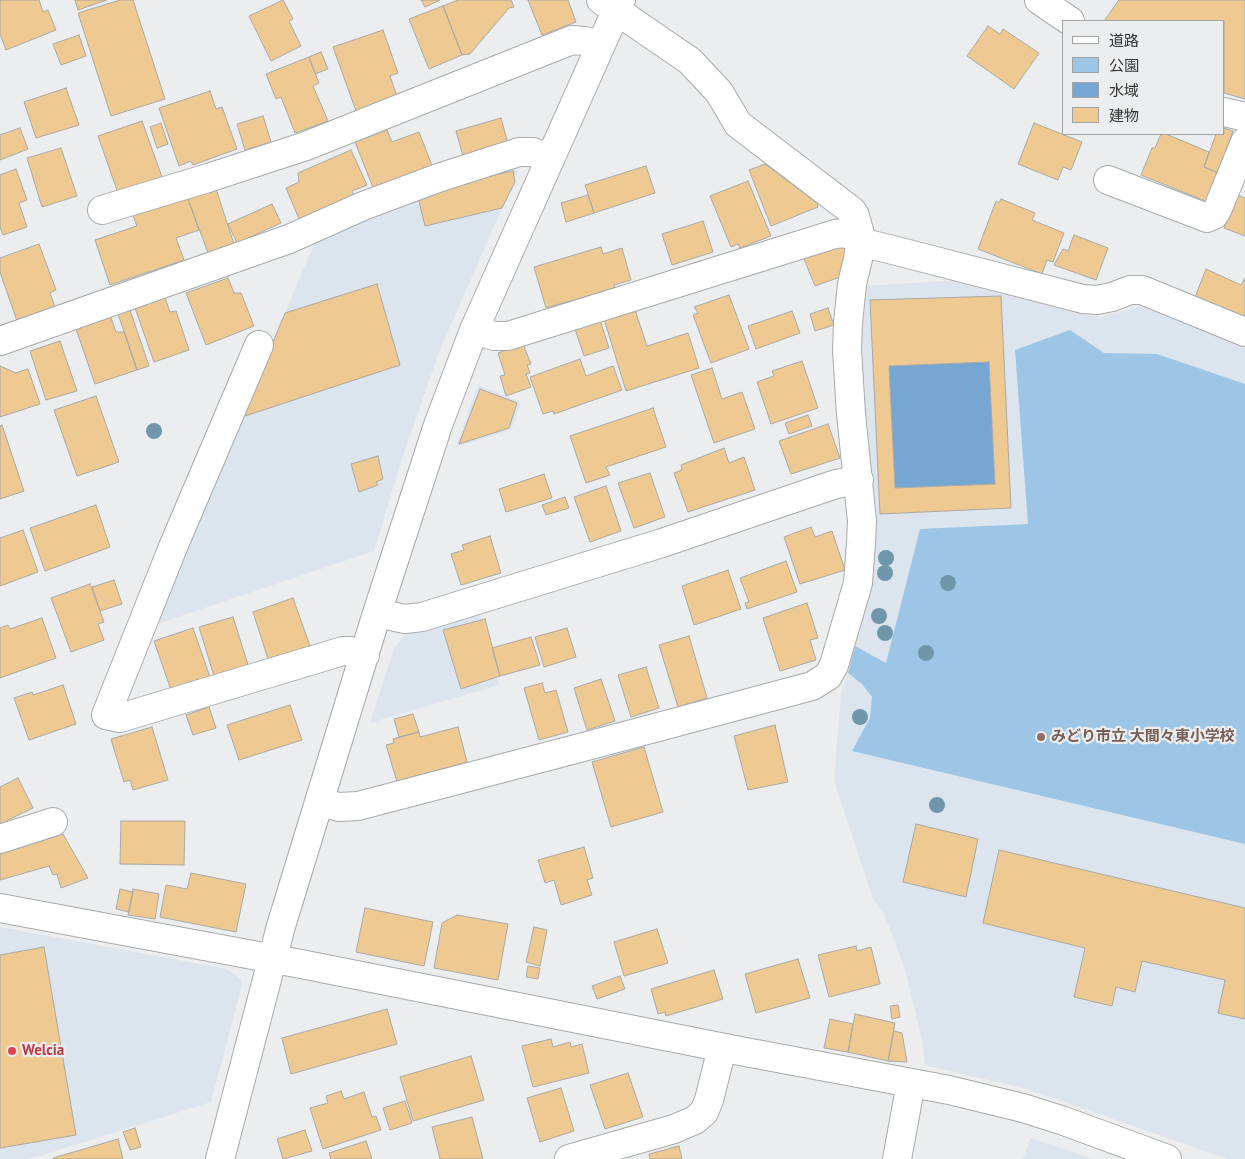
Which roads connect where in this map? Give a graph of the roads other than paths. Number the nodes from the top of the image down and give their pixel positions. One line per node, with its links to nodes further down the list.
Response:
1 (1039, 0): 3 (street)
2 (613, 4): 4 (street); 11 (street)
3 (1069, 20)
4 (601, 45): 8 (street); 10 (street)
5 (1225, 112): 6 (street)
6 (1245, 117)
7 (1245, 142): 9 (street)
8 (550, 159): 12 (street); 14 (street)
9 (1108, 180)
10 (102, 210)
11 (860, 238): 12 (street); 13 (street); 16 (street)
12 (474, 330): 17 (street)
13 (1245, 332)
14 (0, 341)
15 (258, 345): 18 (street)
16 (859, 480): 17 (street); 19 (street)
17 (377, 613): 18 (street)
18 (365, 655): 19 (street)
19 (319, 802): 23 (street)
20 (53, 822): 21 (street)
21 (0, 839)
22 (0, 908): 23 (street)
23 (272, 960): 24 (street); 26 (street)
24 (722, 1048): 25 (street); 27 (street)
25 (911, 1083): 28 (street); 29 (street)
26 (220, 1159)
27 (569, 1159)
28 (897, 1159)
29 (1167, 1159)

